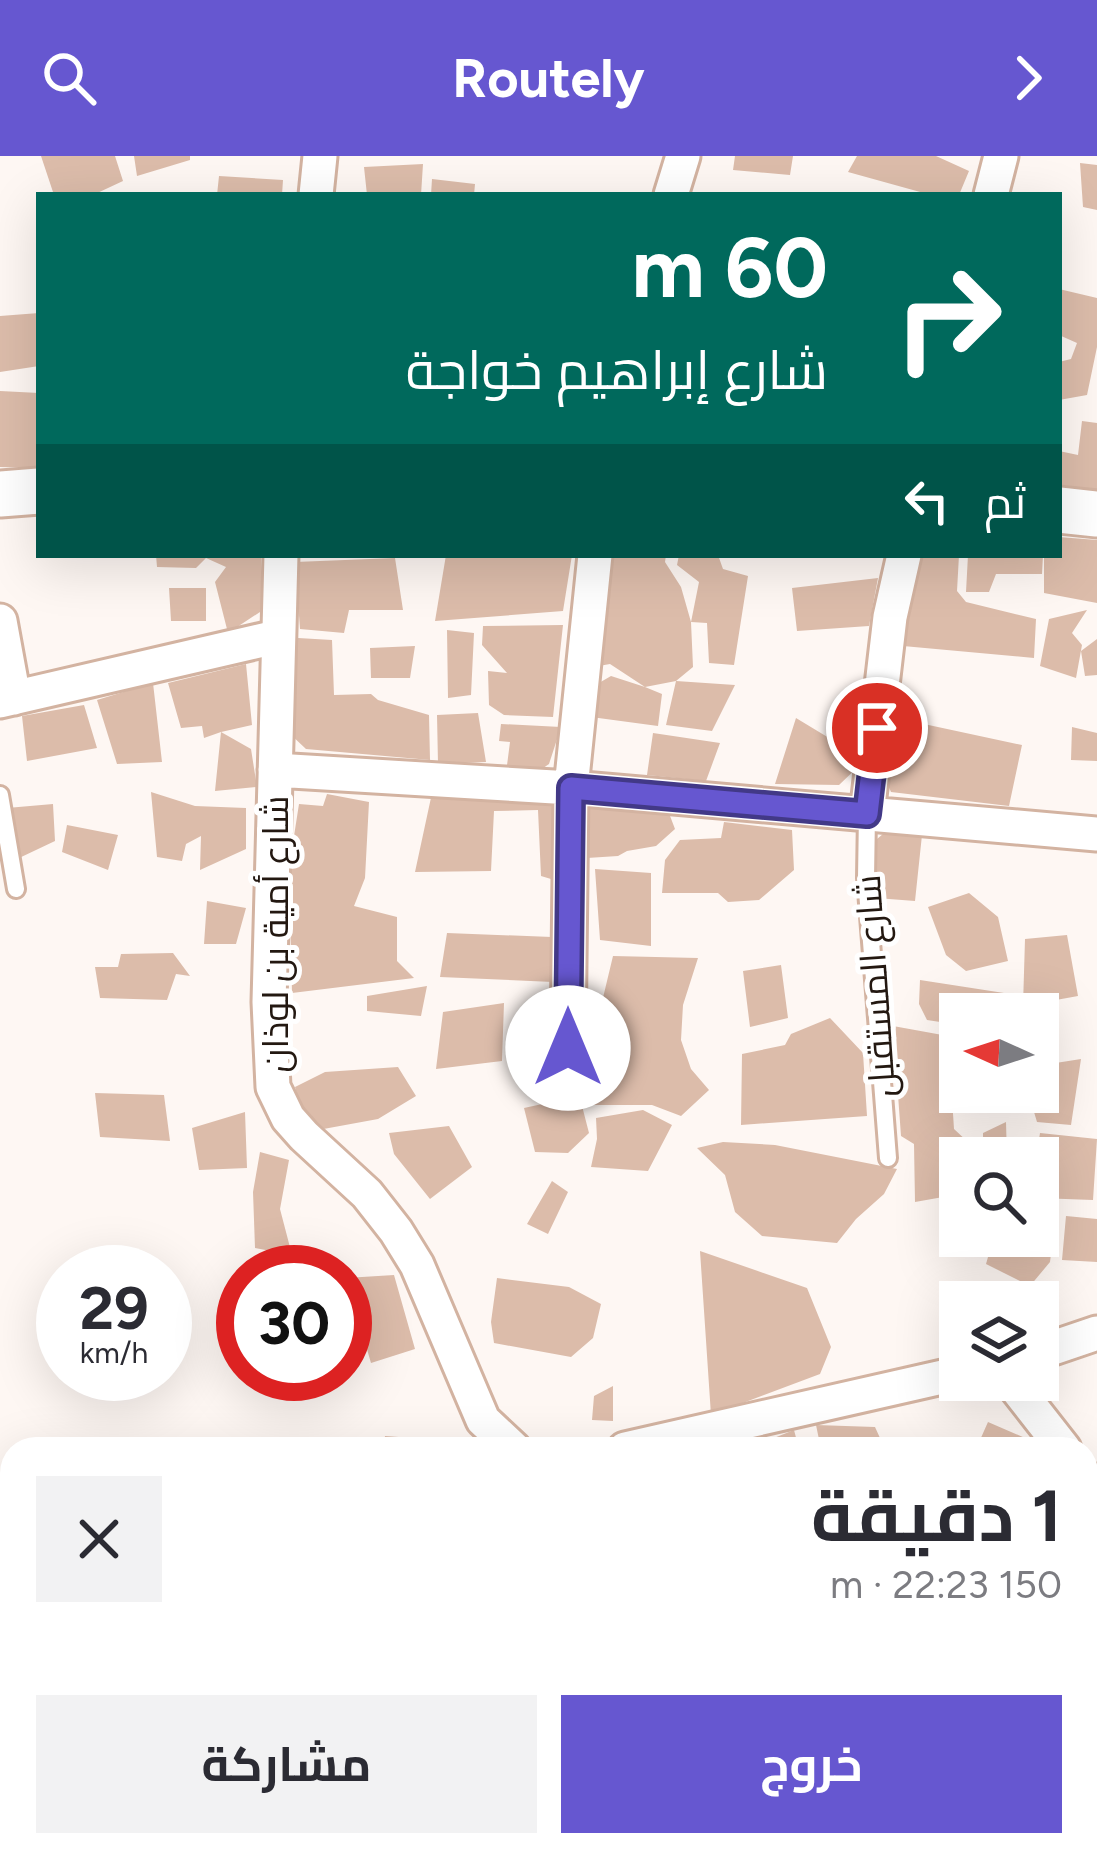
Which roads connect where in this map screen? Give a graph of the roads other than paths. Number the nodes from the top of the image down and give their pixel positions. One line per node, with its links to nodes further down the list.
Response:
1 (320, 156): 4 (street)
2 (682, 156): 5 (street)
3 (1001, 156): 6 (street)
4 (316, 192)
5 (672, 192)
6 (992, 192)
7 (36, 491): 8 (main road)
8 (0, 494)
9 (1062, 510): 10 (main road)
10 (1097, 514)
11 (280, 558): 15 (street, شارع أمية بن لوذان)
12 (596, 558): 18 (street)
13 (903, 558): 20 (street)
14 (0, 621): 16 (street)
15 (275, 638): 16 (street); 17 (street, شارع أمية بن لوذان)
16 (7, 699)
17 (275, 770): 18 (street); 29 (street, شارع أمية بن لوذان)
18 (571, 788): 20 (street); 23 (street)
19 (0, 795): 22 (lane)
20 (867, 814): 21 (street); 24 (lane, شارع المستقبل)
21 (1097, 834)
22 (16, 890)
23 (568, 1048)
24 (888, 1158)
25 (1097, 1333): 26 (street)
26 (1059, 1346)
27 (939, 1378): 30 (street)
28 (1026, 1401): 31 (street)
29 (501, 1437)
30 (678, 1437)
31 (1055, 1437)

